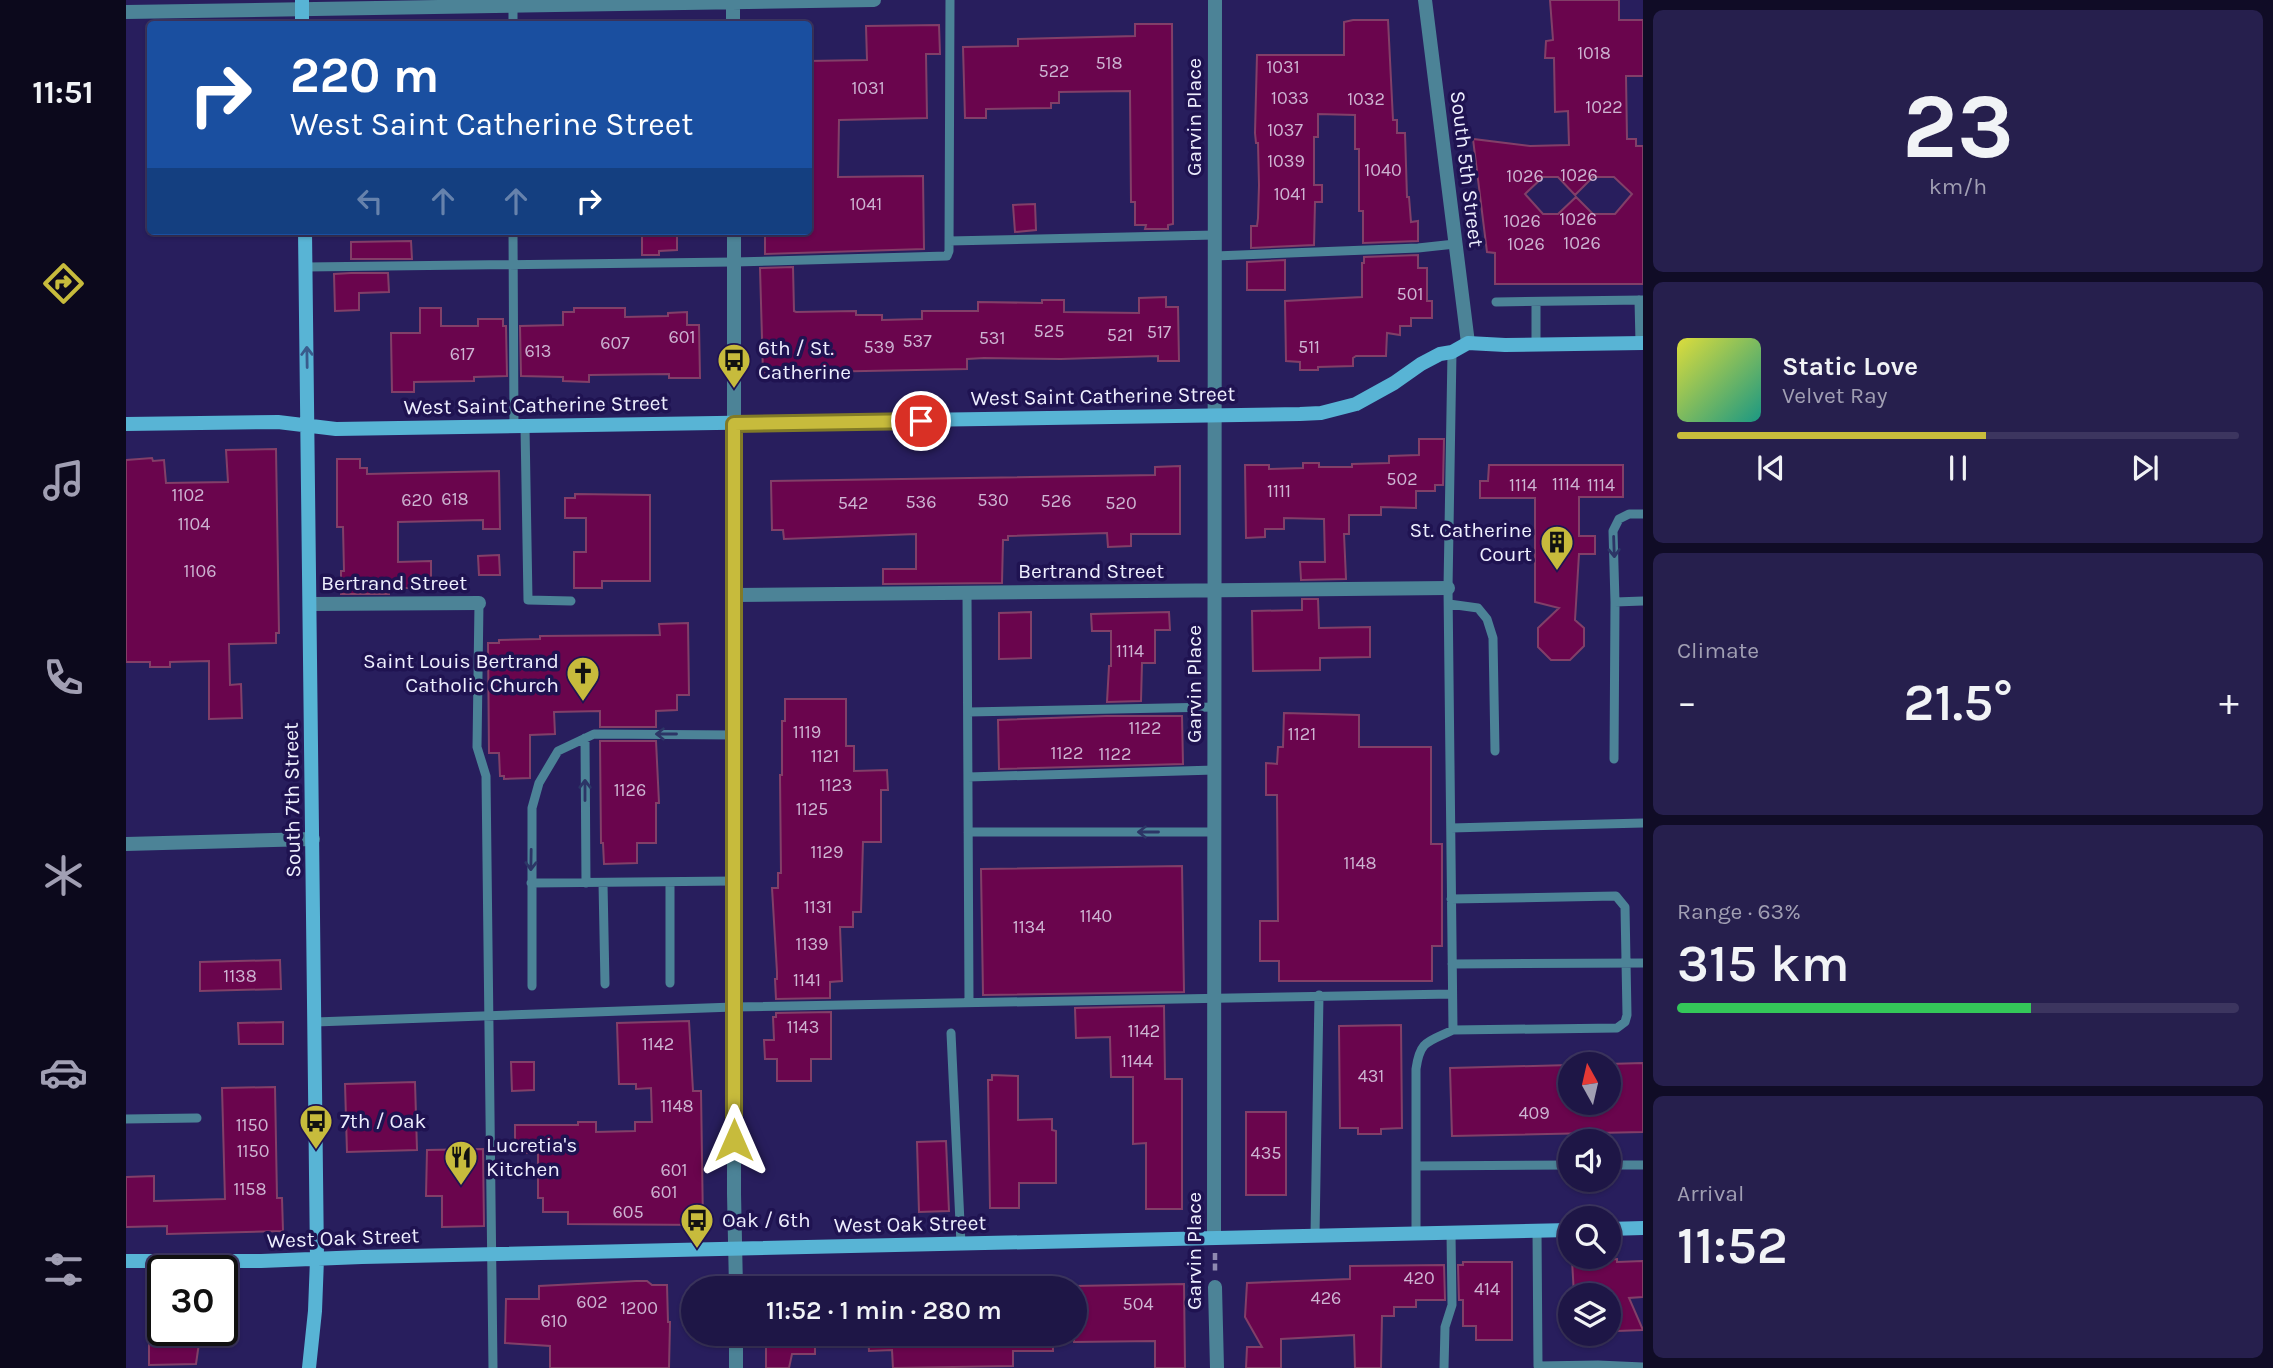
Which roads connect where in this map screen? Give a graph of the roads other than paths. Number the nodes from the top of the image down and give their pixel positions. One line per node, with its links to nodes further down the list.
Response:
1 (874, 0): 5 (street)
2 (950, 0): 16 (lane)
3 (1215, 0): 15 (street, Garvin Place)
4 (1425, 0): 17 (street, South 5th Street)
5 (733, 1): 6 (street); 11 (street)
6 (513, 3): 7 (street); 10 (lane)
7 (302, 4): 8 (street)
8 (219, 5): 9 (street)
9 (126, 12)
10 (513, 21)
11 (733, 21)
12 (305, 235): 21 (street, South 7th Street)
13 (513, 235): 20 (lane)
14 (734, 235): 19 (street)
15 (1215, 235): 16 (lane); 18 (street, Garvin Place)
16 (949, 241): 19 (lane)
17 (1455, 244): 18 (lane); 26 (street, South 5th Street)
18 (1215, 256): 29 (street, Garvin Place)
19 (734, 262): 20 (lane); 31 (street)
20 (513, 264): 21 (lane); 33 (lane)
21 (306, 267): 32 (street, South 7th Street, one-way to 21)
22 (1641, 300): 24 (lane); 25 (lane)
23 (1496, 302): 24 (lane)
24 (1536, 302): 27 (lane)
25 (1641, 343): 27 (street, West Saint Catherine Street)
26 (1468, 344): 27 (street, West Saint Catherine Street); 28 (street, West Saint Catherine Street)
27 (1536, 345)
28 (1452, 352): 29 (street, West Saint Catherine Street); 35 (lane)
29 (1216, 415): 31 (street, West Saint Catherine Street); 36 (street, Garvin Place)
30 (126, 424): 32 (street, West Saint Catherine Street)
31 (734, 424): 33 (street, West Saint Catherine Street); 38 (street)
32 (307, 425): 33 (street, West Saint Catherine Street); 43 (street, South 7th Street)
33 (520, 427): 39 (lane)
34 (1643, 514): 41 (lane, one-way to 41)
35 (1448, 588): 36 (street, Bertrand Street); 44 (lane)
36 (1215, 591): 37 (street, Bertrand Street); 45 (street, Garvin Place)
37 (967, 593): 38 (street, Bertrand Street); 46 (lane)
38 (735, 595): 47 (street)
39 (571, 601)
40 (1643, 601): 41 (lane)
41 (1615, 602): 50 (lane)
42 (479, 603): 43 (street, Bertrand Street); 76 (lane)
43 (310, 604): 57 (street, South 7th Street)
44 (1449, 604): 49 (lane); 54 (lane)
45 (1215, 707): 46 (lane); 51 (street, Garvin Place)
46 (968, 712): 52 (lane)
47 (735, 735): 48 (lane, one-way to 48); 59 (street)
48 (585, 738): 61 (lane, one-way to 61); 62 (lane, one-way to 48)
49 (1495, 751)
50 (1614, 759)
51 (1216, 770): 52 (lane); 56 (street, Garvin Place)
52 (968, 778): 55 (lane)
53 (1643, 824): 54 (lane)
54 (1451, 828): 64 (lane)
55 (968, 832): 56 (lane, one-way to 55); 74 (lane)
56 (1216, 832): 73 (street, Garvin Place)
57 (313, 839): 58 (street); 77 (street, South 7th Street)
58 (126, 844)
59 (734, 881): 60 (lane); 75 (street)
60 (670, 882): 63 (lane); 68 (lane)
61 (531, 883): 62 (lane); 70 (lane)
62 (586, 883): 63 (lane)
63 (603, 883): 69 (lane)
64 (1451, 899): 65 (lane); 66 (lane)
65 (1452, 964): 66 (lane); 71 (lane)
66 (1626, 964): 67 (lane); 78 (lane)
67 (1643, 964)
68 (670, 983)
69 (605, 984)
70 (532, 986)
71 (1452, 994): 72 (lane); 78 (lane)
72 (1319, 995): 73 (lane); 92 (lane)
73 (1216, 996): 74 (lane); 93 (street, Garvin Place)
74 (969, 1002): 75 (lane)
75 (734, 1007): 76 (lane); 95 (street)
76 (488, 1016): 77 (lane); 96 (lane)
77 (315, 1022): 97 (street, South 7th Street)
78 (1452, 1030): 85 (lane)
79 (951, 1033): 94 (lane)
80 (197, 1118): 81 (lane)
81 (126, 1119)
82 (1558, 1165): 85 (lane)
83 (1621, 1165): 84 (lane)
84 (1643, 1165)
85 (1416, 1166): 90 (lane)
86 (1643, 1228): 87 (street)
87 (1621, 1229)
88 (1536, 1230): 89 (street, West Oak Street); 91 (street, West Oak Street); 102 (lane)
89 (1558, 1230)
90 (1416, 1233): 91 (street, West Oak Street); 92 (street, West Oak Street)
91 (1451, 1233): 107 (lane)
92 (1315, 1236): 93 (street, West Oak Street)
93 (1214, 1238): 94 (street, West Oak Street)
94 (961, 1244): 95 (street, West Oak Street)
95 (736, 1249): 96 (street, West Oak Street); 99 (street)
96 (494, 1255): 97 (street, West Oak Street); 104 (lane)
97 (317, 1259): 98 (street, West Oak Street); 103 (street, South 7th Street)
98 (126, 1261)
99 (736, 1276)
100 (1215, 1287): 106 (street, Garvin Place)
101 (736, 1346): 105 (street)
102 (1643, 1367)
103 (309, 1368)
104 (493, 1368)
105 (736, 1368)
106 (1217, 1368)
107 (1444, 1368)

